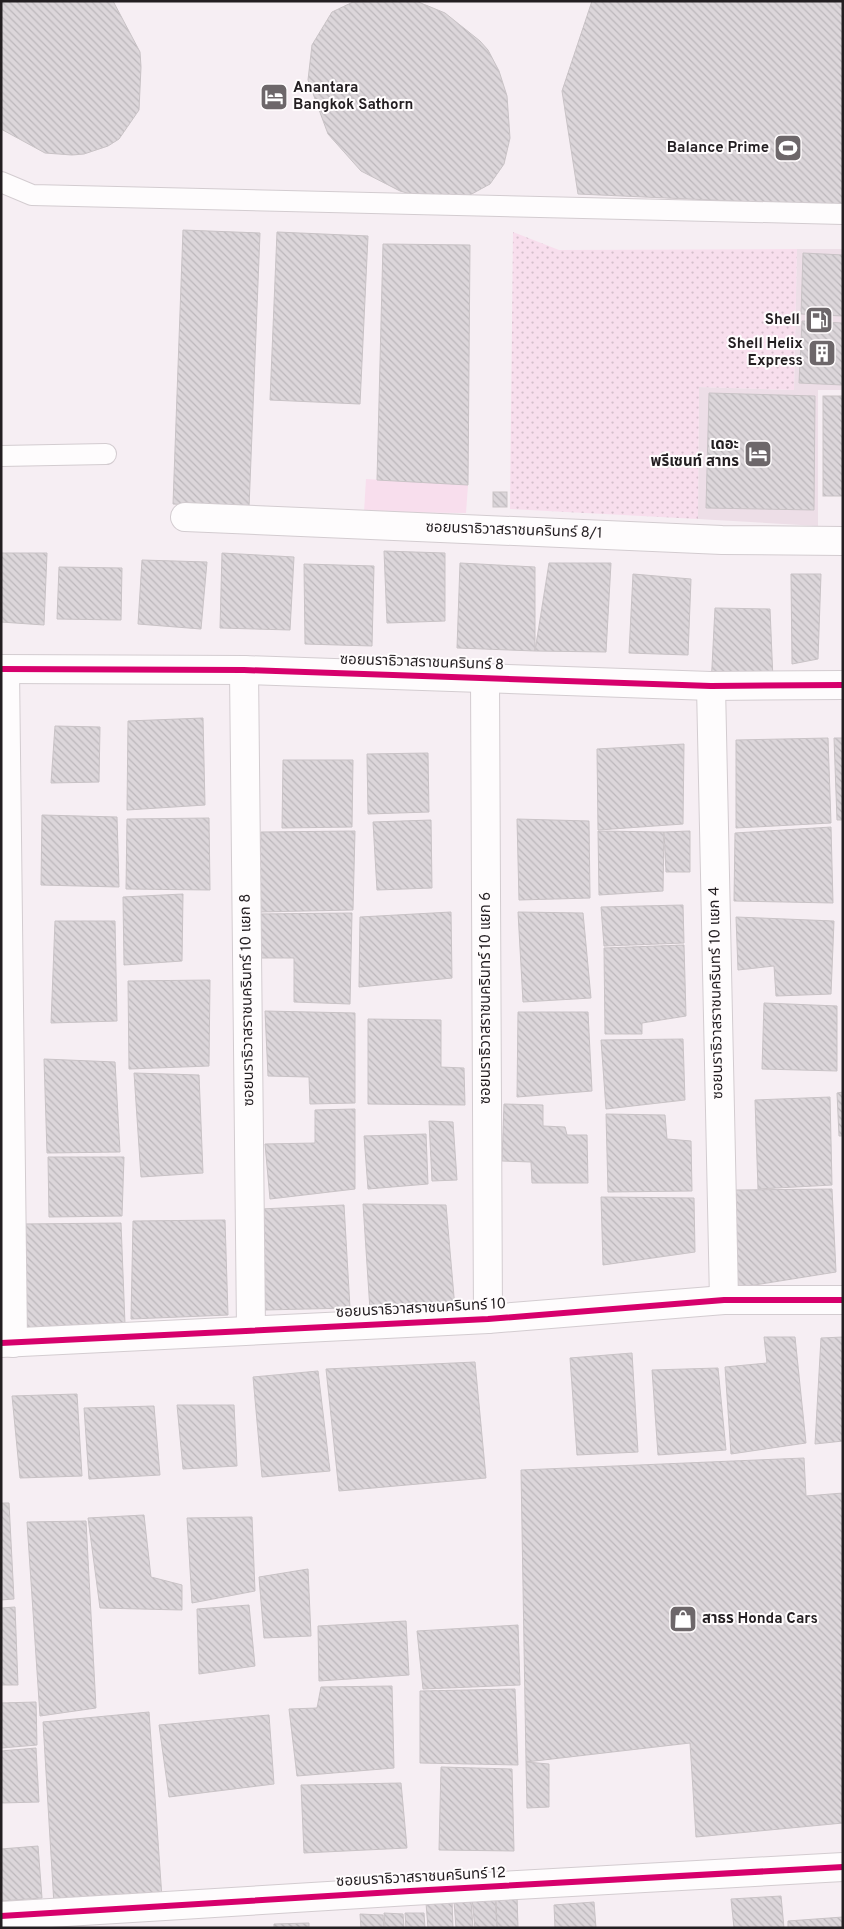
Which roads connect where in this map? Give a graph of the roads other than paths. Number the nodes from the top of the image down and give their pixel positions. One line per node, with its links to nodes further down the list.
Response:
1 (1, 182): 2 (lane)
2 (843, 214)
3 (106, 454): 4 (lane)
4 (1, 456)
5 (185, 517): 6 (street, ซอยนราธิวาสราชนครินทร์ 8/1)
6 (843, 541)
7 (3, 669): 8 (street, ซอยนราธิวาสราชนครินทร์ 8); 16 (street)
8 (244, 670): 9 (street, ซอยนราธิวาสราชนครินทร์ 8); 15 (street, ซอยนราธิวาสราชนครินทร์ 10 แยก 8)
9 (485, 678): 11 (street, ซอยนราธิวาสราชนครินทร์ 8); 14 (street, ซอยนราธิวาสราชนครินทร์ 10 แยก 6)
10 (843, 685): 11 (street, ซอยนราธิวาสราชนครินทร์ 8)
11 (710, 686): 12 (street, ซอยนราธิวาสราชนครินทร์ 10 แยก 4)
12 (724, 1300): 13 (street, ซอยนราธิวาสราชนครินทร์ 10); 14 (street, ซอยนราธิวาสราชนครินทร์ 10)
13 (843, 1300)
14 (488, 1318): 15 (street, ซอยนราธิวาสราชนครินทร์ 10)
15 (251, 1330): 16 (street, ซอยนราธิวาสราชนครินทร์ 10)
16 (7, 1343)
17 (843, 1867): 18 (street, ซอยนราธิวาสราชนครินทร์ 12)
18 (1, 1916)

